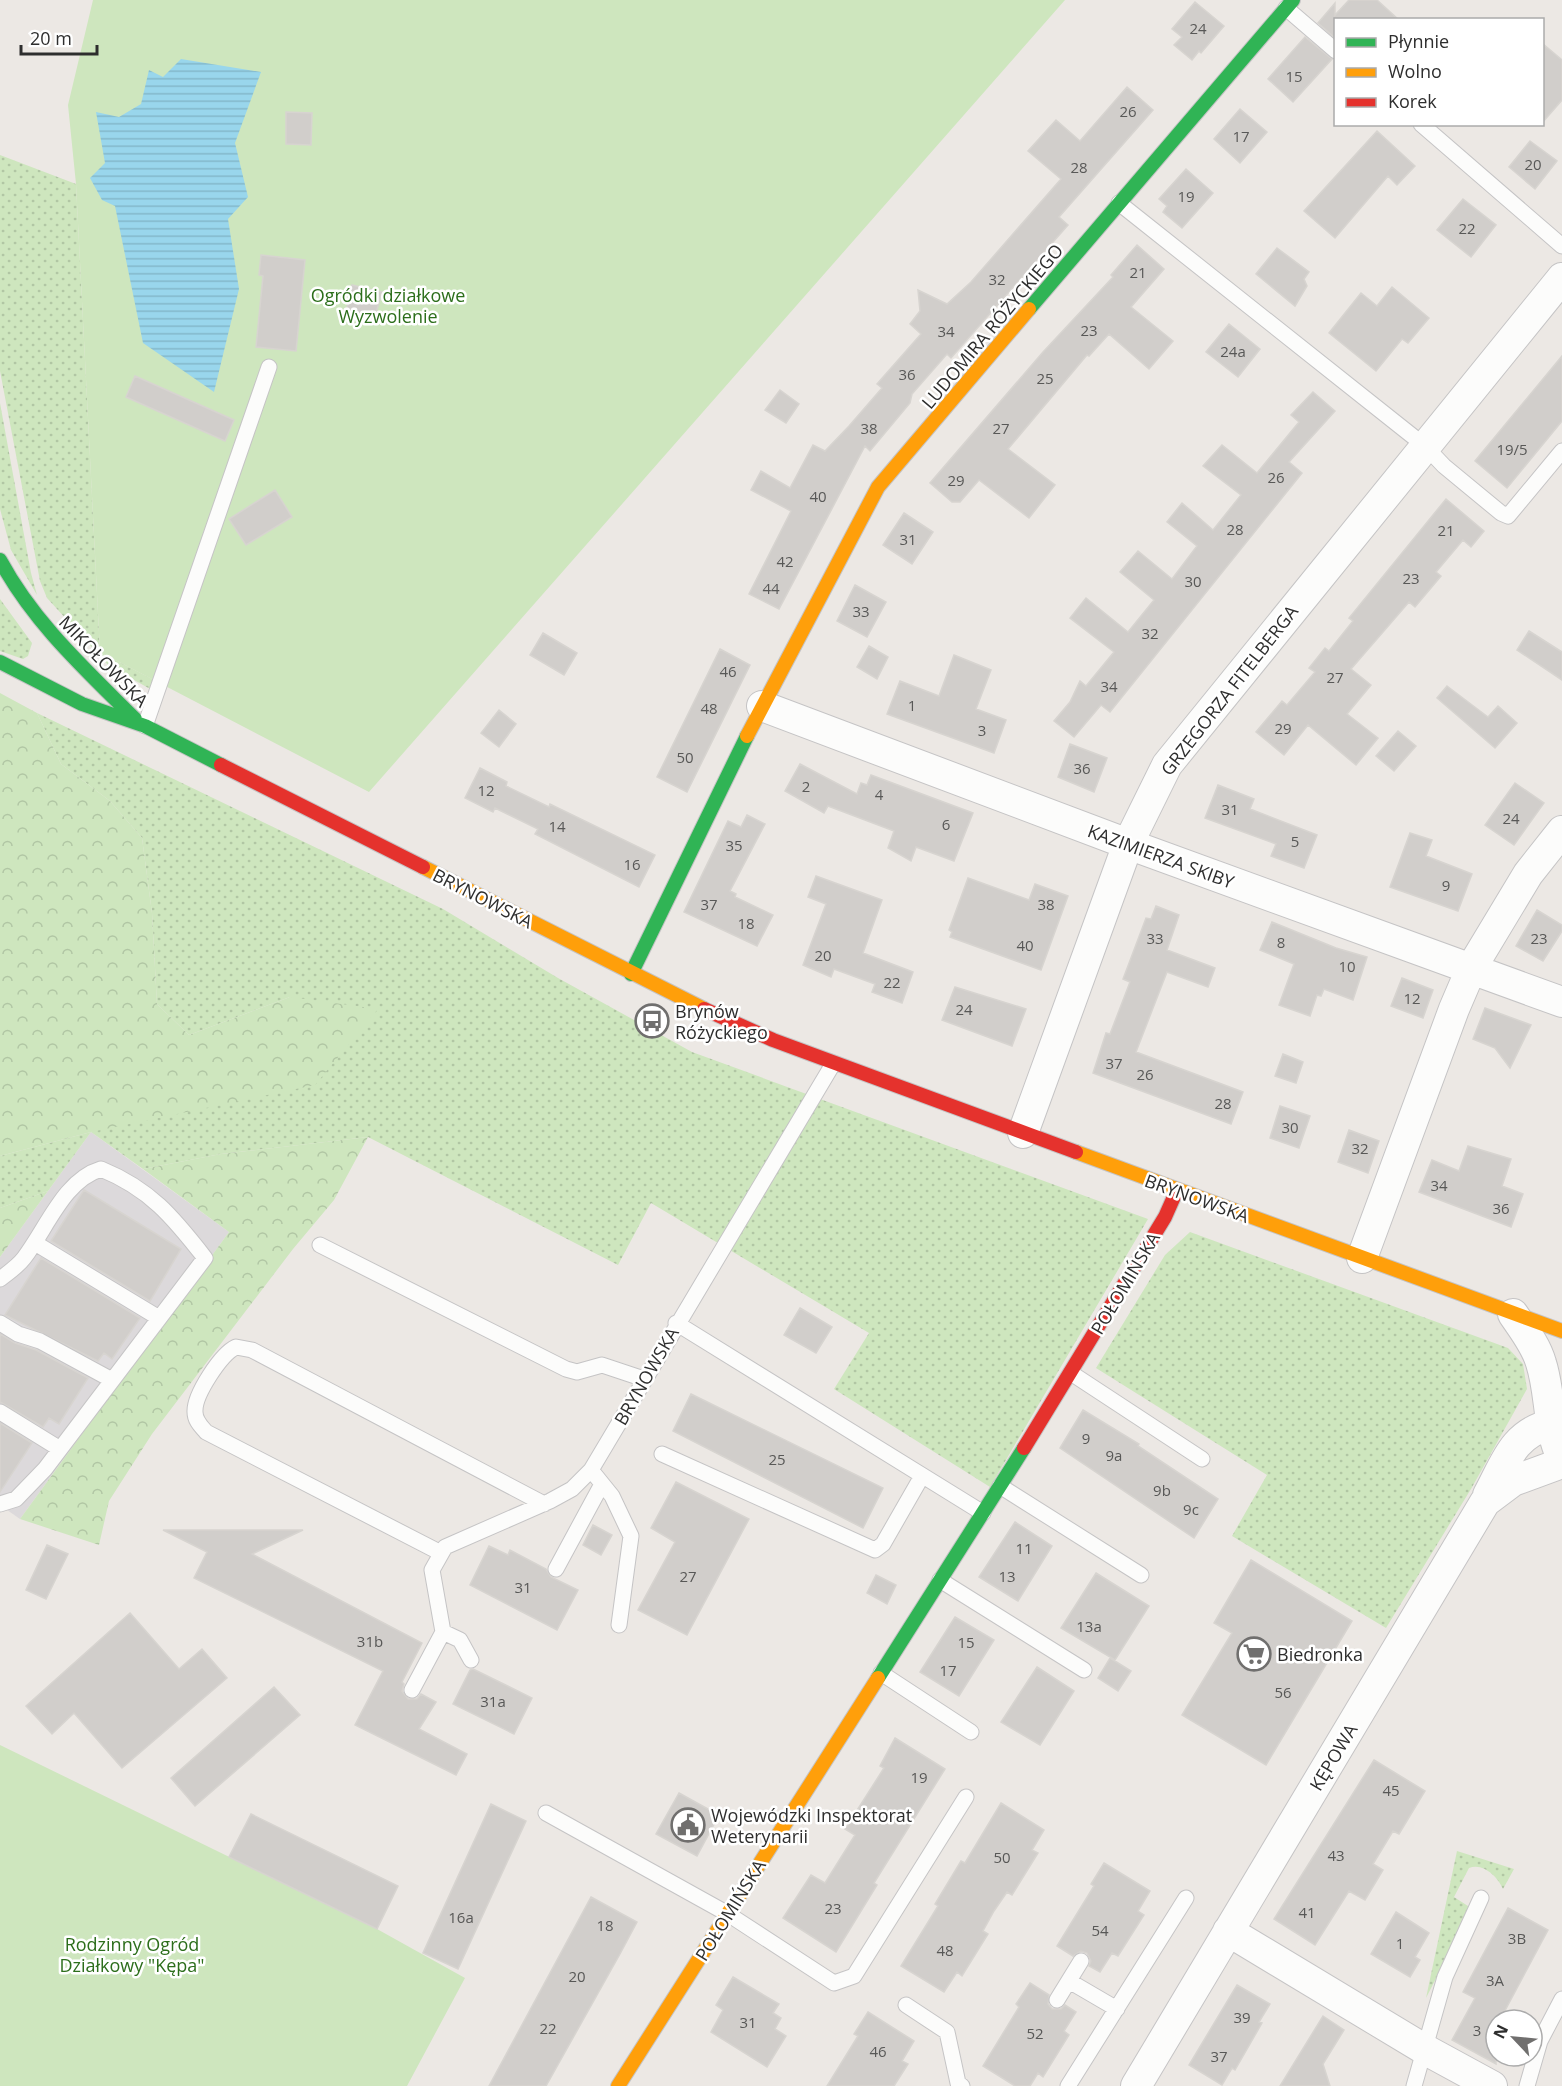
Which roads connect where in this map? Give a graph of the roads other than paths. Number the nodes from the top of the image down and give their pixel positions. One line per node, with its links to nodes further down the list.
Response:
1 (1290, 4): 2 (lane); 4 (street, LUDOMIRA RÓŻYCKIEGO)
2 (1334, 50)
3 (1423, 126): 5 (lane)
4 (1119, 203): 8 (lane); 12 (street, LUDOMIRA RÓŻYCKIEGO)
5 (1562, 246)
6 (1562, 278): 8 (street, GRZEGORZA FITELBERGA)
7 (270, 367): 13 (lane)
8 (1425, 446): 9 (lane); 15 (street, GRZEGORZA FITELBERGA)
9 (1562, 451)
10 (0, 560): 13 (street, MIKOŁOWSKA)
11 (0, 662): 13 (street, MIKOŁOWSKA)
12 (762, 706): 15 (street, KAZIMIERZA SKIBY); 17 (street, LUDOMIRA RÓŻYCKIEGO)
13 (142, 725): 17 (street, BRYNOWSKA)
14 (1562, 831): 16 (street)
15 (1128, 844): 16 (street, KAZIMIERZA SKIBY); 20 (street, GRZEGORZA FITELBERGA)
16 (1472, 967): 18 (street, KAZIMIERZA SKIBY); 24 (street)
17 (631, 974): 19 (street, BRYNOWSKA)
18 (1562, 1002)
19 (833, 1064): 20 (street, BRYNOWSKA); 29 (lane, BRYNOWSKA)
20 (1023, 1133): 21 (street, BRYNOWSKA)
21 (1177, 1190): 24 (street, BRYNOWSKA); 32 (street, POŁOMIŃSKA)
22 (35, 1243): 25 (lane); 27 (lane); 27 (lane)
23 (320, 1245): 33 (lane)
24 (1362, 1258): 26 (street, BRYNOWSKA)
25 (0, 1280)
26 (1513, 1314): 30 (street, BRYNOWSKA); 31 (street)
27 (159, 1318): 34 (lane)
28 (0, 1323): 34 (lane)
29 (676, 1323): 33 (lane, BRYNOWSKA); 43 (lane)
30 (1562, 1333): 31 (street)
31 (1552, 1372): 36 (street)
32 (1071, 1373): 40 (lane); 45 (street, POŁOMIŃSKA)
33 (644, 1379): 42 (lane, BRYNOWSKA)
34 (112, 1380): 37 (lane)
35 (0, 1412): 37 (lane)
36 (1550, 1425): 39 (street); 46 (street)
37 (60, 1449): 47 (lane)
38 (663, 1455): 43 (lane)
39 (1562, 1458)
40 (1202, 1459)
41 (1562, 1463): 46 (street, KĘPOWA)
42 (591, 1470): 44 (lane); 48 (lane, BRYNOWSKA)
43 (922, 1476): 49 (lane)
44 (602, 1484): 51 (lane); 54 (lane)
45 (1000, 1486): 49 (street, POŁOMIŃSKA); 52 (lane)
46 (1485, 1502): 66 (street, KĘPOWA)
47 (0, 1503)
48 (544, 1504): 50 (lane, BRYNOWSKA); 50 (lane)
49 (983, 1513): 53 (street, POŁOMIŃSKA)
50 (441, 1554): 55 (lane)
51 (556, 1569)
52 (1141, 1575)
53 (940, 1580): 57 (lane); 58 (street, POŁOMIŃSKA)
54 (619, 1625)
55 (443, 1632): 56 (lane); 59 (lane)
56 (471, 1660)
57 (1084, 1670)
58 (881, 1673): 60 (lane); 65 (street, POŁOMIŃSKA)
59 (412, 1690)
60 (971, 1732)
61 (966, 1797): 65 (lane)
62 (546, 1813): 65 (lane)
63 (1186, 1898): 72 (lane)
64 (1481, 1898): 73 (lane)
65 (728, 1914): 74 (street, POŁOMIŃSKA)
66 (1228, 1931): 73 (street); 77 (street, KĘPOWA)
67 (1081, 1960): 68 (lane)
68 (1069, 1981): 70 (lane); 72 (lane)
69 (1562, 1999): 80 (lane)
70 (1057, 2000)
71 (906, 2005): 75 (lane)
72 (1117, 2008): 76 (lane)
73 (1424, 2049): 78 (lane); 79 (street)
74 (618, 2086)
75 (962, 2086)
76 (1068, 2086)
77 (1136, 2086)
78 (1414, 2086)
79 (1492, 2086)
80 (1527, 2086)

